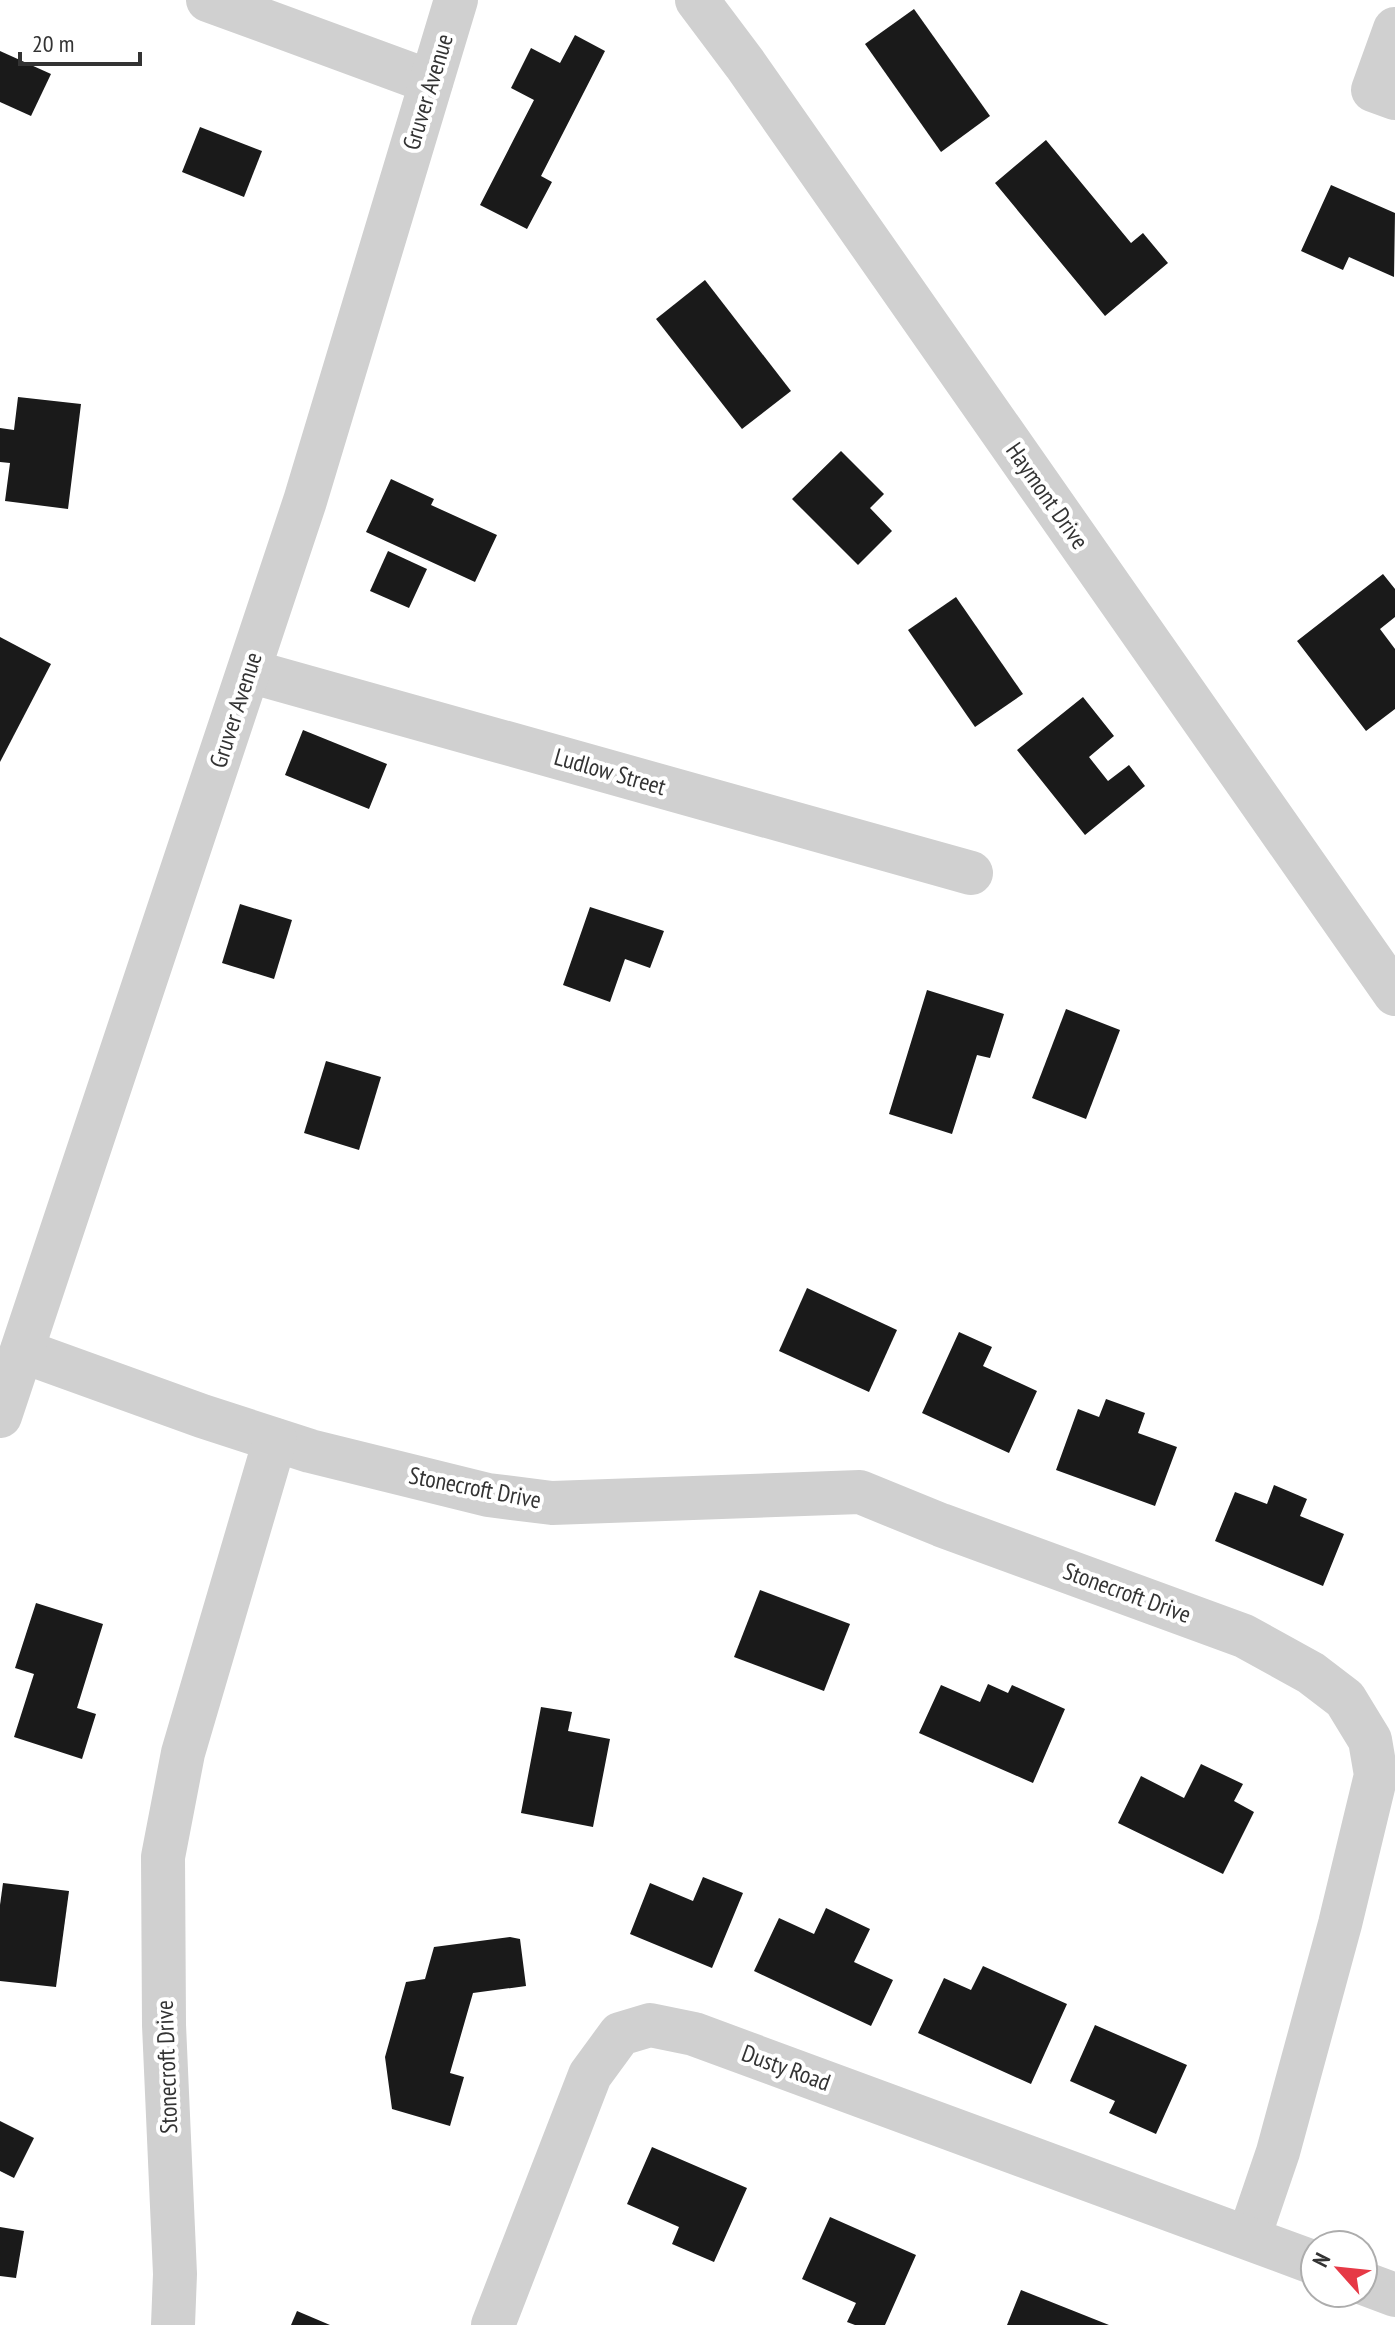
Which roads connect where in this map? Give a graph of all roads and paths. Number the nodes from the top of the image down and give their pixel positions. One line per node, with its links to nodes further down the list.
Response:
1 (208, 0): 5 (street)
2 (456, 0): 5 (street, Gruver Avenue)
3 (697, 0): 9 (street, Haymont Drive)
4 (1395, 29): 6 (street)
5 (431, 82): 7 (street, Gruver Avenue)
6 (1384, 94)
7 (249, 671): 8 (street, Ludlow Street); 10 (street, Gruver Avenue)
8 (971, 873)
9 (1395, 994)
10 (22, 1351): 11 (street, Gruver Avenue); 12 (street, Stonecroft Drive)
11 (0, 1416)
12 (275, 1440): 13 (street, Stonecroft Drive); 15 (street, Stonecroft Drive)
13 (1249, 2237): 14 (street); 16 (street, Dusty Road)
14 (1299, 2257)
15 (173, 2325)
16 (493, 2325)

